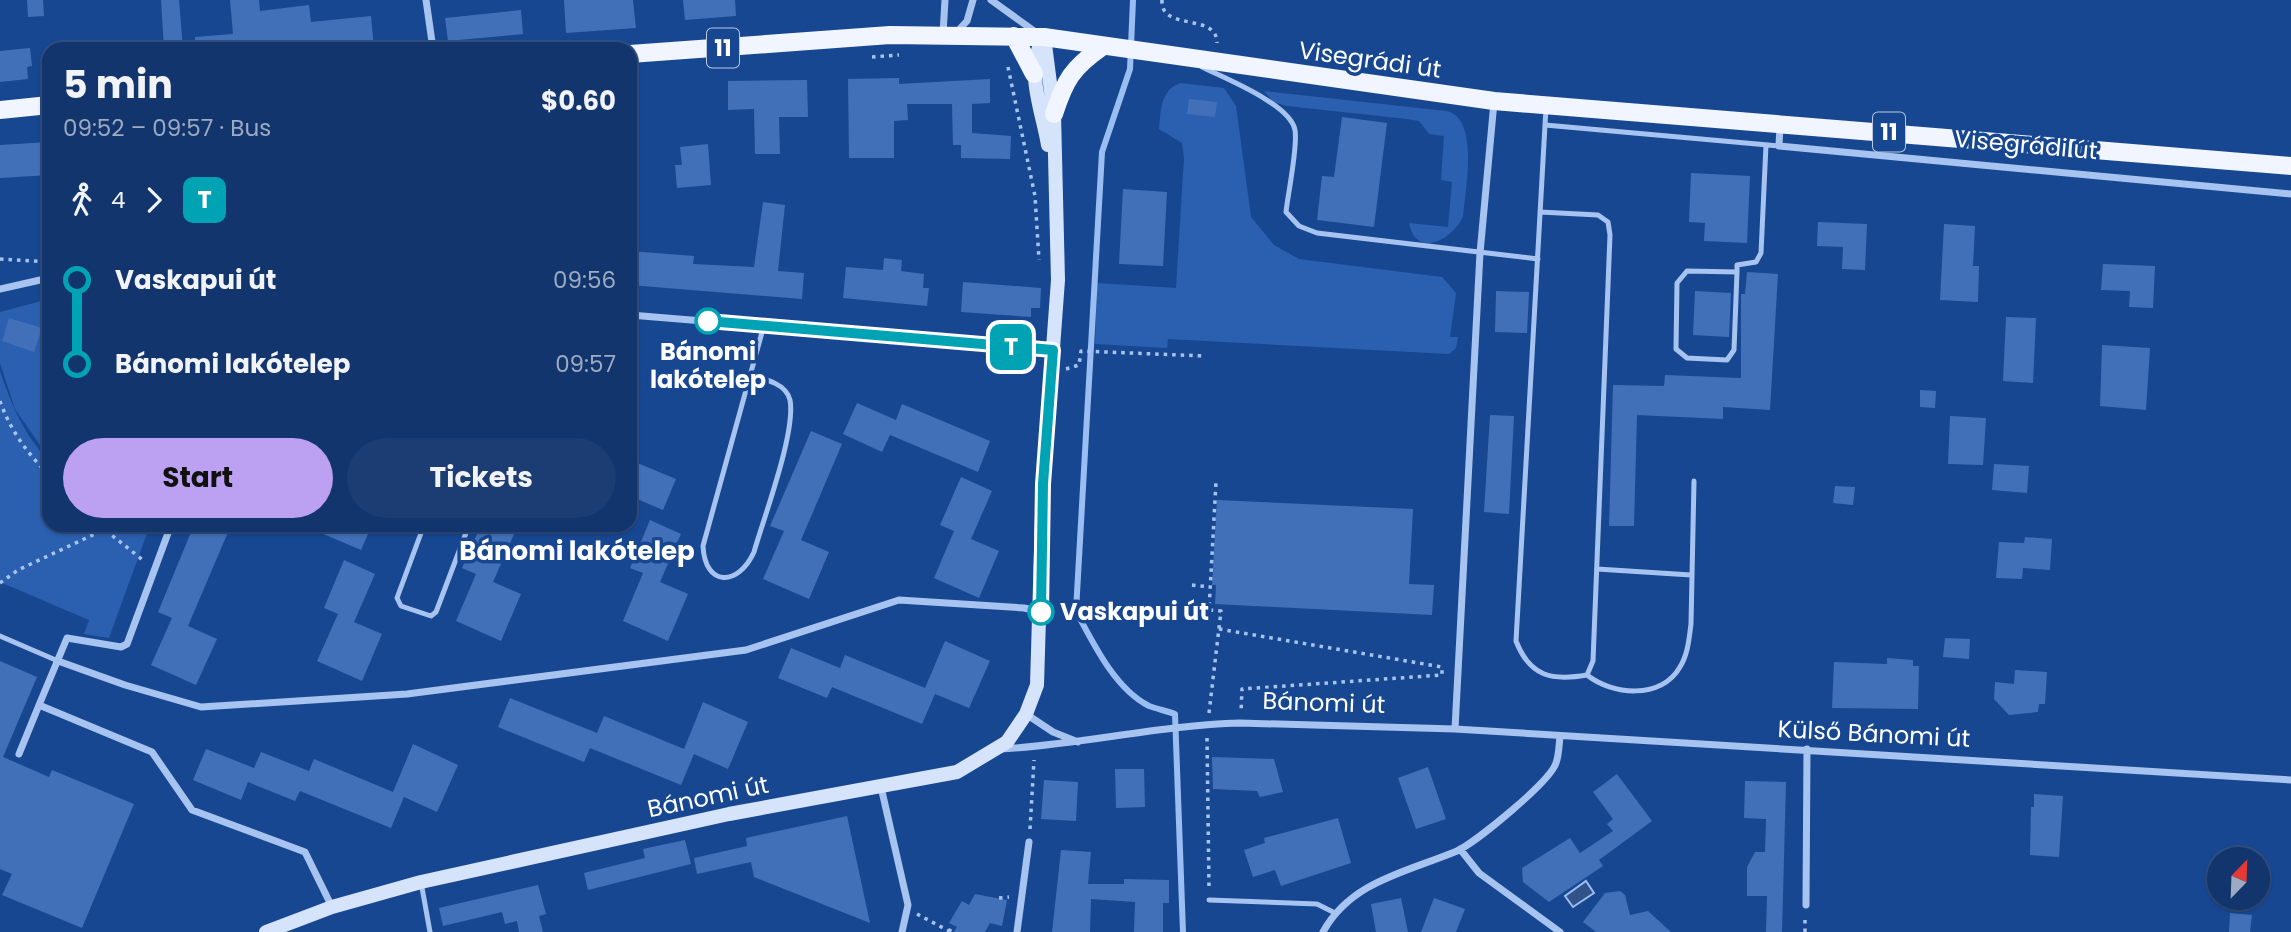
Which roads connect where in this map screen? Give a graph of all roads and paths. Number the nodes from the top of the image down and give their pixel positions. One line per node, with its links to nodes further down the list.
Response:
1 (426, 0): 9 (street)
2 (945, 0): 6 (street)
3 (974, 0): 6 (street)
4 (991, 0): 8 (street)
5 (1162, 0): 13 (path)
6 (949, 34): 7 (main road, 11); 11 (main road, 11)
7 (1006, 37): 8 (main road, 11); 14 (main road); 32 (path)
8 (1044, 37): 10 (main road, 11); 14 (main road); 19 (main road)
9 (432, 42)
10 (1109, 48): 12 (main road, 11); 19 (main road)
11 (637, 54)
12 (1187, 59): 13 (main road, Visegrádi út / 11); 28 (lane)
13 (1217, 63): 15 (main road, Visegrádi út / 11)
14 (1034, 74): 26 (main road)
15 (1494, 101): 17 (main road, Visegrádi út / 11); 28 (street)
16 (42, 106): 18 (main road)
17 (1547, 106): 20 (lane); 21 (main road, Visegrádi út / 11)
18 (0, 110)
19 (1054, 114): 26 (main road)
20 (1545, 124): 22 (lane); 27 (lane)
21 (1780, 124): 23 (street); 24 (main road, Visegrádi út / 11)
22 (1766, 145): 23 (lane); 33 (lane)
23 (1779, 146): 25 (street, Visegrádi út)
24 (2291, 166)
25 (2291, 194)
26 (1056, 195): 38 (main road)
27 (1540, 212): 30 (lane); 52 (lane)
28 (1480, 253): 30 (lane); 66 (street)
29 (0, 259): 31 (path)
30 (1538, 259): 61 (lane)
31 (42, 262)
32 (1039, 266)
33 (1737, 272): 33 (lane)
34 (42, 280): 35 (street)
35 (0, 289)
36 (637, 316): 37 (street)
37 (764, 325): 38 (street); 41 (lane)
38 (1053, 350): 57 (main road)
39 (1081, 351): 40 (path)
40 (1205, 356)
41 (751, 376): 41 (lane)
42 (0, 401): 43 (path)
43 (42, 468)
44 (1694, 481): 53 (lane)
45 (1216, 482): 56 (path)
46 (98, 532): 54 (path)
47 (108, 532): 51 (path)
48 (168, 532): 51 (street)
49 (421, 532): 50 (lane)
50 (466, 532)
51 (155, 569): 60 (street)
52 (1597, 569): 53 (lane); 61 (lane)
53 (1691, 575): 61 (lane)
54 (0, 583)
55 (1192, 585): 56 (path)
56 (1210, 587): 58 (path)
57 (1041, 612): 60 (street); 63 (main road)
58 (1219, 629): 64 (path); 65 (path)
59 (0, 636): 60 (lane)
60 (58, 661): 62 (street)
61 (1587, 675)
62 (39, 705): 72 (street); 82 (street)
63 (1026, 714): 68 (street); 70 (main road)
64 (1240, 723): 65 (street, Bánomi út); 66 (street, Bánomi út)
65 (1207, 724): 68 (street, Bánomi út); 80 (path)
66 (1455, 729): 67 (street, Külső Bánomi út)
67 (1560, 737): 71 (street, Külső Bánomi út); 76 (street)
68 (1079, 742): 69 (street, Bánomi út)
69 (1035, 747): 70 (street, Bánomi út); 75 (path)
70 (998, 749): 74 (main road, Bánomi út)
71 (1807, 749): 73 (street, Külső Bánomi út); 81 (street)
72 (19, 754)
73 (2291, 780)
74 (881, 787): 77 (main road, Bánomi út); 83 (street)
75 (1029, 842): 90 (street)
76 (1460, 849): 84 (street); 92 (street)
77 (421, 882): 82 (main road, Bánomi út); 87 (lane)
78 (1007, 897): 79 (path)
79 (999, 898)
80 (1209, 900): 84 (lane)
81 (1806, 905)
82 (332, 908): 86 (main road, Bánomi út)
83 (908, 909): 88 (street); 89 (path)
84 (1335, 913): 91 (street)
85 (953, 925): 89 (path)
86 (266, 932)
87 (430, 932)
88 (902, 932)
89 (949, 932)
90 (1017, 932)
91 (1323, 932)
92 (1560, 932)

